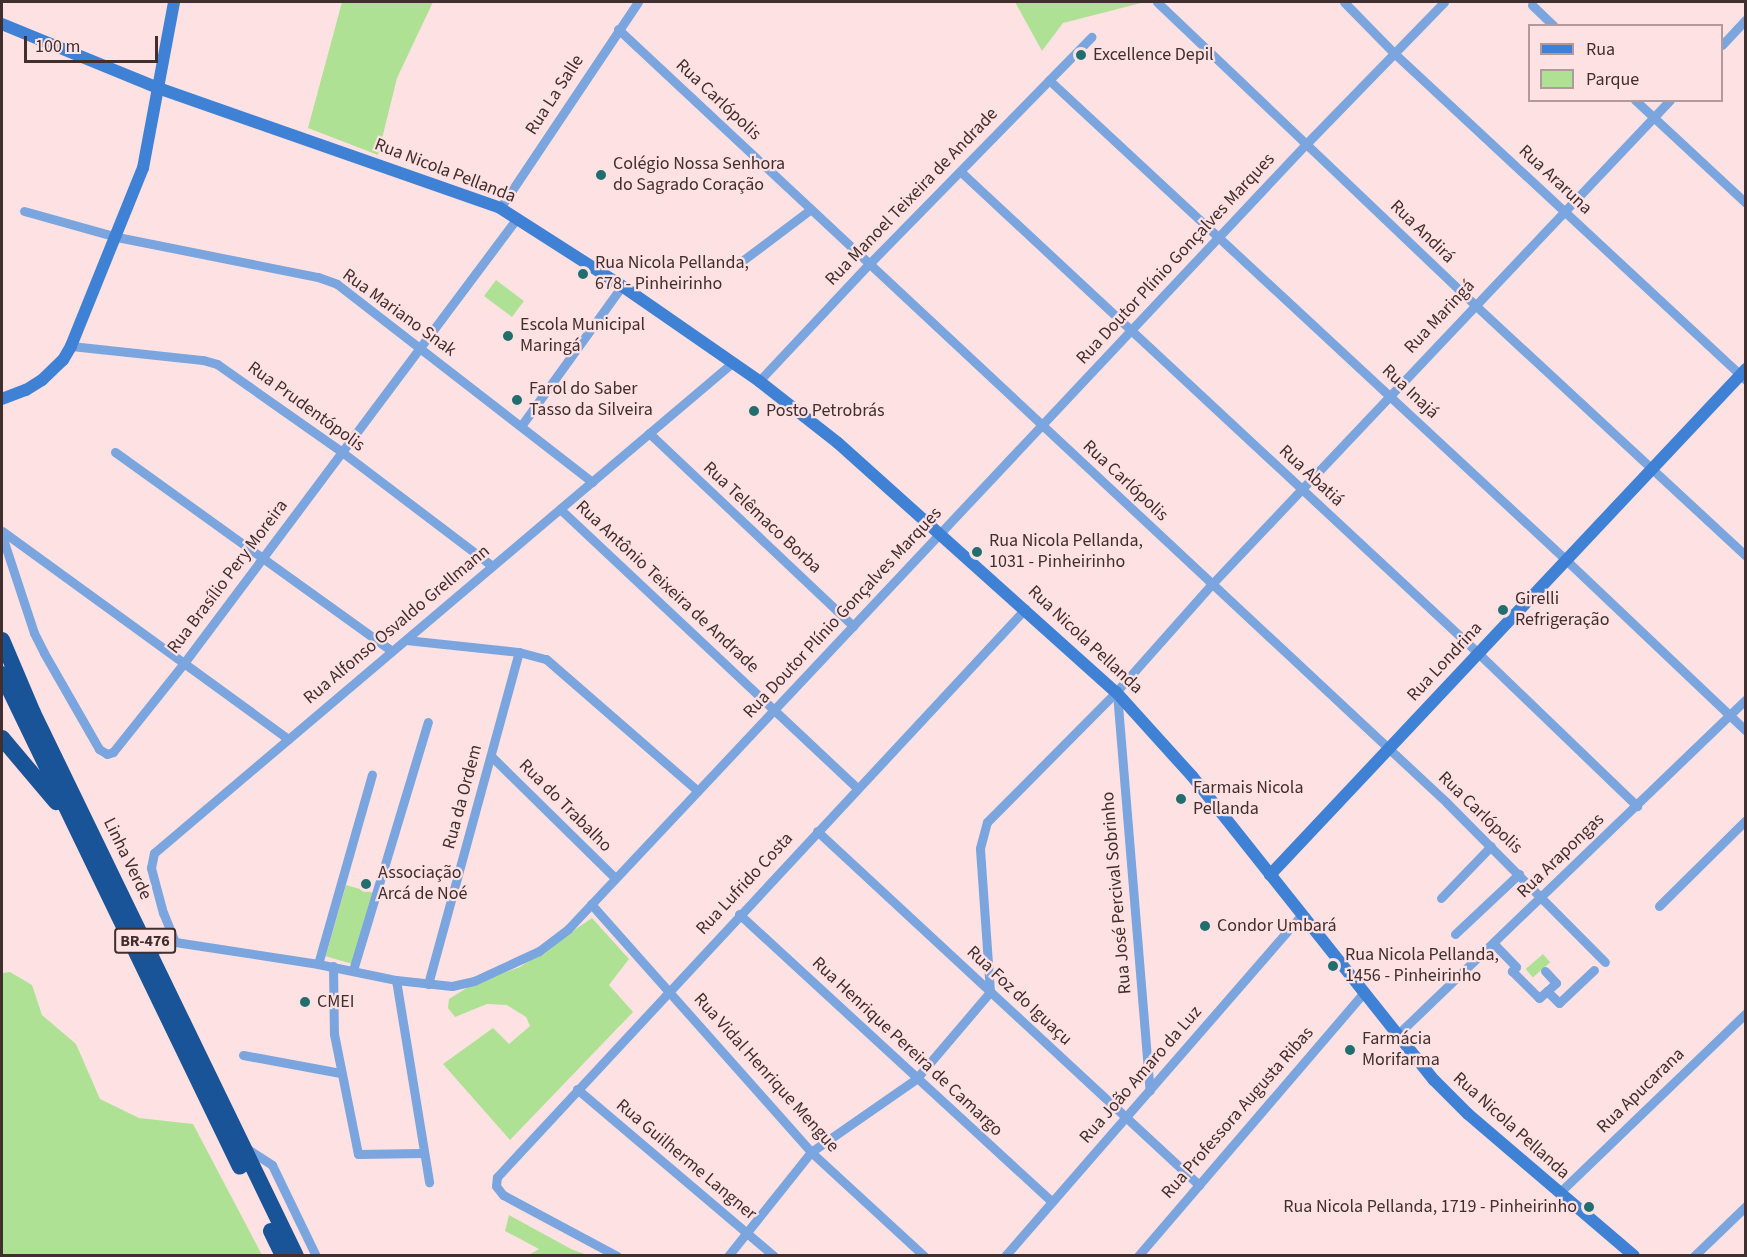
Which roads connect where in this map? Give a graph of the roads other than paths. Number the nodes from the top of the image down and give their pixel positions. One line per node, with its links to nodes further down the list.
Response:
1 (174, 2): 16 (main road)
2 (638, 2): 10 (street, Rua La Salle)
3 (1157, 2): 20 (street, Rua Andirá)
4 (1344, 2): 14 (street, Rua Araruna)
5 (1444, 2): 14 (street, Rua Doutor Plínio Gonçalves Marques)
6 (1532, 5): 9 (street)
7 (1746, 19): 11 (street)
8 (2, 24): 16 (main road, Rua Nicola Pellanda)
9 (1552, 24)
10 (618, 29): 23 (street, Rua La Salle); 24 (street, Rua Carlópolis)
11 (1742, 30): 13 (street)
12 (1091, 37): 15 (street, Rua Manoel Teixeira de Andrade)
13 (1723, 44)
14 (1395, 54): 20 (street, Rua Doutor Plínio Gonçalves Marques); 25 (street, Rua Araruna)
15 (1049, 80): 21 (street, Rua Manoel Teixeira de Andrade); 29 (street, Rua Inajá)
16 (158, 88): 23 (main road, Rua Nicola Pellanda); 28 (main road)
17 (1637, 102): 19 (street)
18 (1668, 102): 19 (street, Rua Maringá)
19 (1654, 118): 22 (street); 25 (street, Rua Maringá)
20 (1306, 144): 29 (street, Rua Doutor Plínio Gonçalves Marques); 33 (street, Rua Andirá)
21 (961, 172): 31 (street, Rua Manoel Teixeira de Andrade); 34 (street, Rua Abatiá)
22 (1746, 203)
23 (500, 208): 27 (main road, Rua Nicola Pellanda)
24 (811, 209): 30 (street); 31 (street, Rua Carlópolis)
25 (1564, 210): 33 (street, Rua Maringá); 38 (street, Rua Araruna)
26 (24, 212): 28 (street, Rua Mariano Snak)
27 (517, 218): 32 (main road, Rua Nicola Pellanda); 36 (street, Rua Brasílio Pery Moreira)
28 (117, 237): 35 (main road); 36 (street, Rua Mariano Snak)
29 (1221, 238): 34 (street, Rua Doutor Plínio Gonçalves Marques); 40 (street, Rua Inajá)
30 (742, 261)
31 (869, 264): 39 (street, Rua Manoel Teixeira de Andrade); 43 (street, Rua Carlópolis)
32 (622, 286): 37 (main road, Rua Nicola Pellanda); 42 (street)
33 (1475, 305): 40 (street, Rua Maringá); 47 (street, Rua Andirá)
34 (1132, 332): 43 (street, Rua Doutor Plínio Gonçalves Marques); 49 (street, Rua Abatiá)
35 (71, 346): 41 (main road); 46 (street, Rua Prudentópolis)
36 (421, 347): 42 (street, Rua Mariano Snak); 46 (street, Rua Brasílio Pery Moreira)
37 (732, 363): 39 (main road, Rua Nicola Pellanda); 44 (street, Rua Alfonso Osvaldo Grellmann)
38 (1744, 374): 47 (main road, Rua Londrina)
39 (759, 381): 52 (main road, Rua Nicola Pellanda)
40 (1389, 396): 49 (street, Rua Maringá); 56 (street, Rua Inajá)
41 (2, 399)
42 (521, 426): 48 (street, Rua Mariano Snak)
43 (1042, 426): 52 (street, Rua Doutor Plínio Gonçalves Marques); 58 (street, Rua Carlópolis)
44 (649, 433): 48 (street, Rua Alfonso Osvaldo Grellmann); 60 (street, Rua Telêmaco Borba)
45 (115, 452): 55 (street)
46 (342, 452): 55 (street, Rua Brasílio Pery Moreira); 57 (street, Rua Prudentópolis)
47 (1653, 468): 54 (street, Rua Andirá); 56 (main road, Rua Londrina)
48 (592, 482): 50 (street, Rua Alfonso Osvaldo Grellmann)
49 (1301, 489): 58 (street, Rua Maringá); 65 (street, Rua Abatiá)
50 (560, 509): 57 (street, Rua Alfonso Osvaldo Grellmann); 70 (street, Rua Antônio Teixeira de Andrade)
51 (2, 531): 66 (street)
52 (941, 533): 59 (main road, Rua Nicola Pellanda); 60 (street, Rua Doutor Plínio Gonçalves Marques)
53 (2, 536): 66 (street, Rua Brasílio Pery Moreira)
54 (1746, 556)
55 (262, 558): 63 (street); 66 (street, Rua Brasílio Pery Moreira)
56 (1566, 560): 65 (main road, Rua Londrina); 71 (street, Rua Inajá)
57 (492, 566): 62 (street, Rua Alfonso Osvaldo Grellmann)
58 (1211, 585): 68 (street, Rua Maringá); 76 (street, Rua Carlópolis)
59 (1025, 609): 68 (main road, Rua Nicola Pellanda); 79 (street, Rua Lufrido Costa)
60 (853, 626): 70 (street, Rua Doutor Plínio Gonçalves Marques)
61 (2, 640): 98 (highway, Linha Verde / BR-476)
62 (406, 640): 63 (street, Rua Alfonso Osvaldo Grellmann); 64 (street)
63 (392, 651): 75 (street, Rua Alfonso Osvaldo Grellmann)
64 (519, 652): 77 (street, Rua da Ordem); 80 (street)
65 (1478, 653): 76 (main road, Rua Londrina); 81 (street, Rua Abatiá)
66 (184, 663): 75 (street)
67 (2, 674): 83 (highway, Linha Verde / BR-476)
68 (1117, 693): 87 (main road, Rua Nicola Pellanda); 109 (street, Rua Maringá); 117 (street, Rua José Percival Sobrinho)
69 (1746, 699): 71 (street, Rua Arapongas)
70 (775, 709): 79 (street, Rua Antônio Teixeira de Andrade); 80 (street, Rua Doutor Plínio Gonçalves Marques)
71 (1729, 714): 73 (street, Rua Inajá); 81 (street, Rua Arapongas)
72 (428, 722): 102 (street)
73 (1746, 731)
74 (2, 738): 83 (highway)
75 (288, 740): 96 (street, Rua Alfonso Osvaldo Grellmann)
76 (1388, 748): 85 (street, Rua Carlópolis); 87 (main road, Rua Londrina)
77 (491, 756): 88 (street, Rua do Trabalho); 106 (street, Rua da Ordem)
78 (372, 775): 100 (street)
79 (857, 788): 84 (street, Rua Lufrido Costa)
80 (698, 791): 88 (street, Rua Doutor Plínio Gonçalves Marques)
81 (1637, 806): 89 (street, Rua Arapongas)
82 (1746, 820): 92 (street)
83 (75, 826): 128 (highway, Linha Verde / BR-476)
84 (817, 831): 93 (street, Rua Lufrido Costa); 109 (street, Rua Foz do Iguaçu)
85 (1491, 846): 86 (street, Rua Carlópolis); 90 (street)
86 (1519, 874): 89 (street, Rua Carlópolis); 95 (street)
87 (1270, 875): 94 (main road, Rua Nicola Pellanda)
88 (615, 878): 91 (street, Rua Doutor Plínio Gonçalves Marques)
89 (1542, 897): 97 (street, Rua Arapongas); 99 (street, Rua Carlópolis)
90 (1441, 898)
91 (591, 904): 106 (street, Rua Doutor Plínio Gonçalves Marques); 107 (street, Rua Vidal Henrique Mengue)
92 (1659, 906)
93 (739, 914): 107 (street, Rua Lufrido Costa); 115 (street, Rua Henrique Pereira de Camargo)
94 (1301, 915): 110 (main road, Rua Nicola Pellanda); 117 (street, Rua João Amaro da Luz)
95 (1455, 934)
96 (175, 942): 98 (street); 100 (street, Rua Doutor Plínio Gonçalves Marques)
97 (1493, 943): 108 (street); 112 (street, Rua Arapongas)
98 (150, 953): 119 (highway, Linha Verde / BR-476)
99 (1605, 962)
100 (318, 964): 101 (street, Rua Doutor Plínio Gonçalves Marques)
101 (333, 966): 102 (street, Rua Doutor Plínio Gonçalves Marques); 114 (street)
102 (353, 970): 105 (street, Rua Doutor Plínio Gonçalves Marques)
103 (1594, 970): 108 (street)
104 (1545, 971): 108 (street)
105 (396, 980): 106 (street, Rua Doutor Plínio Gonçalves Marques); 121 (street)
106 (428, 984)
107 (669, 990): 116 (street, Rua Lufrido Costa); 120 (street, Rua Vidal Henrique Mengue)
108 (1547, 991)
109 (990, 992): 115 (street); 118 (street, Rua Foz do Iguaçu)
110 (1364, 992): 112 (main road, Rua Nicola Pellanda); 123 (street, Rua Professora Augusta Ribas)
111 (1746, 1013): 124 (street, Rua Apucarana)
112 (1397, 1035): 124 (main road, Rua Nicola Pellanda)
113 (243, 1055): 114 (street)
114 (340, 1073): 121 (street)
115 (916, 1079): 120 (street); 125 (street, Rua Henrique Pereira de Camargo)
116 (577, 1089): 127 (street, Rua Guilherme Langner); 131 (street, Rua Lufrido Costa)
117 (1150, 1090): 118 (street, Rua João Amaro da Luz)
118 (1126, 1118): 123 (street, Rua Foz do Iguaçu); 125 (street, Rua João Amaro da Luz)
119 (242, 1146): 129 (highway, Linha Verde / BR-476); 130 (street)
120 (811, 1152): 127 (street); 134 (street, Rua Vidal Henrique Mengue)
121 (423, 1153): 122 (street)
122 (429, 1182)
123 (1198, 1185): 136 (street, Rua Professora Augusta Ribas)
124 (1559, 1193): 137 (main road, Rua Nicola Pellanda)
125 (1052, 1202): 135 (street, Rua João Amaro da Luz)
126 (1746, 1206): 138 (street)
127 (747, 1232): 132 (street); 133 (street, Rua Guilherme Langner)
128 (283, 1256)
129 (296, 1256)
130 (316, 1256)
131 (617, 1256)
132 (729, 1256)
133 (774, 1256)
134 (924, 1256)
135 (1005, 1256)
136 (1138, 1256)
137 (1634, 1256)
138 (1694, 1256)

